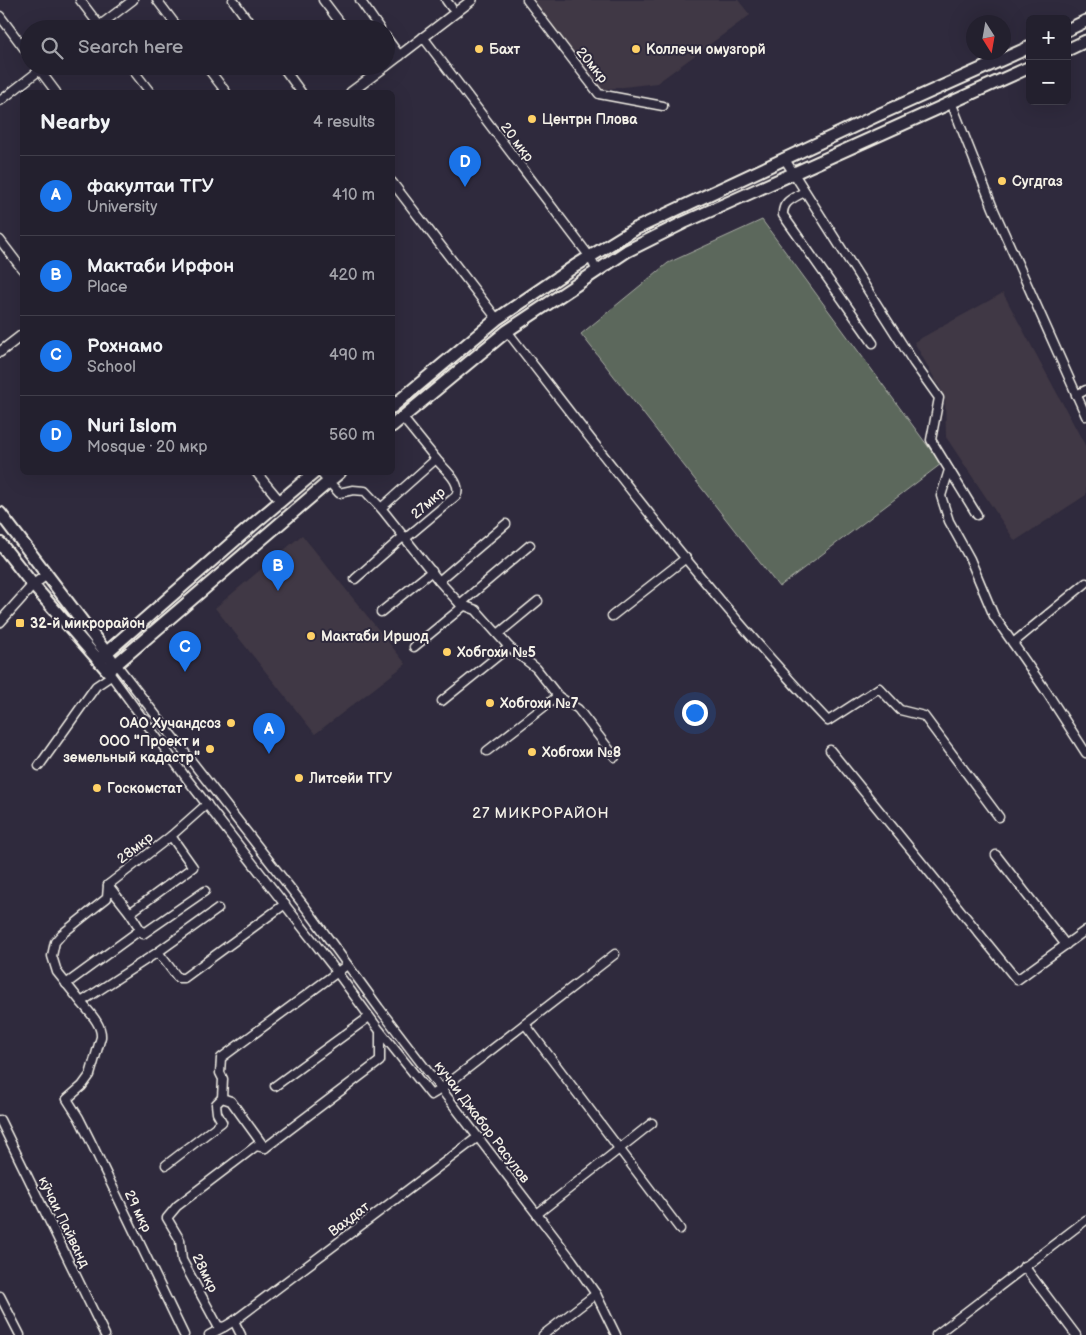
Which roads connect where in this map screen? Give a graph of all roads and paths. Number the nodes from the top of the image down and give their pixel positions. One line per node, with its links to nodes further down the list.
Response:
1 (80, 0): 12 (street)
2 (133, 0): 13 (street)
3 (157, 0): 14 (street)
4 (233, 0): 15 (street)
5 (323, 0): 16 (street)
6 (360, 0): 17 (street)
7 (446, 0): 10 (street)
8 (472, 0): 20 (main road)
9 (527, 0): 44 (street, 20мкр)
10 (451, 7)
11 (0, 16): 22 (street)
12 (94, 20)
13 (109, 20)
14 (172, 20)
15 (247, 20)
16 (338, 20)
17 (374, 20)
18 (1086, 21): 19 (highway)
19 (1071, 28)
20 (424, 39): 26 (main road); 51 (street, 20 мкр)
21 (1086, 41): 24 (highway)
22 (20, 43)
23 (1026, 48): 35 (highway)
24 (1071, 48)
25 (395, 49): 26 (street)
26 (400, 56): 27 (main road)
27 (395, 60)
28 (1026, 69): 43 (highway)
29 (32, 75): 42 (street)
30 (45, 75): 36 (street)
31 (137, 75): 37 (street)
32 (213, 75): 38 (street)
33 (289, 75): 39 (street)
34 (369, 75): 40 (main road)
35 (944, 85): 41 (highway); 43 (highway)
36 (55, 90)
37 (148, 90)
38 (224, 90)
39 (300, 90)
40 (353, 90)
41 (927, 92): 45 (highway); 46 (highway)
42 (0, 101)
43 (951, 102): 45 (highway); 60 (street)
44 (663, 106)
45 (936, 109): 47 (highway)
46 (784, 158): 47 (street); 51 (highway)
47 (792, 173): 49 (street); 53 (highway)
48 (395, 186): 54 (street)
49 (804, 192): 57 (street); 66 (street)
50 (0, 240): 52 (street)
51 (590, 257): 53 (street, 20 мкр); 54 (highway)
52 (20, 266)
53 (597, 271): 55 (highway)
54 (497, 319): 61 (highway)
55 (507, 331): 63 (highway); 80 (street)
56 (20, 336): 58 (main road)
57 (873, 343)
58 (0, 351)
59 (1086, 390): 60 (street)
60 (1076, 394): 62 (street)
61 (395, 404)
62 (1086, 416)
63 (402, 417): 64 (highway); 65 (street, 27мкр)
64 (395, 423)
65 (436, 460): 73 (street, 27мкр); 77 (street, 27мкр)
66 (949, 470): 75 (street); 93 (street)
67 (258, 475): 72 (street)
68 (312, 475): 72 (highway)
69 (322, 475): 71 (street)
70 (337, 475): 71 (highway)
71 (328, 483): 73 (street, 27мкр); 97 (highway)
72 (281, 502): 96 (highway)
73 (381, 508): 77 (street, 27мкр)
74 (0, 513): 82 (highway)
75 (978, 515)
76 (506, 524): 84 (street)
77 (405, 537): 81 (street, 27мкр); 83 (street, 27мкр)
78 (0, 543): 86 (highway)
79 (530, 545): 88 (street)
80 (686, 558): 90 (street); 110 (street)
81 (432, 571): 84 (street, 27мкр); 89 (street)
82 (46, 575): 86 (main road); 96 (highway)
83 (355, 579)
84 (439, 581): 88 (street, 27мкр)
85 (1086, 583): 93 (street)
86 (33, 585): 91 (main road); 96 (highway)
87 (538, 601): 92 (street)
88 (462, 604): 92 (street, 27мкр); 94 (street)
89 (381, 612)
90 (612, 616)
91 (0, 622)
92 (498, 634): 95 (street, 27мкр)
93 (1013, 643): 104 (street)
94 (414, 647)
95 (508, 647): 98 (street, 27мкр); 99 (street)
96 (102, 657): 97 (highway)
97 (112, 670): 100 (street, кучаи Джабор Расулов); 101 (street); 107 (street)
98 (558, 696): 103 (street); 105 (street, 27мкр)
99 (442, 701)
100 (165, 727): 101 (street); 106 (street, кучаи Джабор Расулов)
101 (155, 734): 108 (street)
102 (830, 750): 120 (street)
103 (487, 751)
104 (1086, 753)
105 (615, 757)
106 (191, 760): 108 (street); 123 (street, кучаи Джабор Расулов)
107 (39, 766)
108 (180, 768): 109 (street)
109 (207, 804): 111 (street); 115 (street)
110 (998, 816)
111 (171, 836): 113 (street, 28мкр); 117 (street, 28мкр)
112 (996, 855): 120 (street)
113 (108, 885): 117 (street); 125 (street, 28мкр)
114 (205, 890): 118 (street)
115 (285, 904): 121 (street); 124 (street)
116 (218, 909): 121 (street)
117 (130, 913): 118 (street)
118 (140, 930): 125 (street)
119 (1086, 930): 120 (street)
120 (1066, 945)
121 (158, 952): 126 (street)
122 (615, 954): 128 (street)
123 (347, 965): 124 (street); 131 (street, кучаи Джабор Расулов)
124 (337, 973): 127 (street); 132 (street)
125 (66, 984): 126 (street, 28мкр)
126 (81, 1002): 133 (street, 28мкр)
127 (369, 1017): 129 (street); 130 (street)
128 (525, 1024): 131 (street); 138 (street)
129 (380, 1031): 131 (street); 137 (street, 28мкр)
130 (275, 1086)
131 (442, 1089): 136 (street, кучаи Джабор Расулов)
132 (222, 1098): 137 (street); 139 (street)
133 (67, 1099): 150 (street, 29 мкр)
134 (1, 1123): 149 (street, кӯчаи Пайванд)
135 (652, 1123): 138 (street)
136 (478, 1137): 140 (street, кучаи Джабор Расулов); 146 (street, Ваҳдат)
137 (265, 1148): 147 (street, 28мкр)
138 (619, 1148): 140 (street); 142 (street)
139 (166, 1165)
140 (537, 1214): 144 (street, кучаи Джабор Расулов)
141 (1086, 1220): 143 (street)
142 (680, 1229)
143 (1024, 1266): 155 (street); 156 (street)
144 (596, 1294): 153 (street); 154 (street, кучаи Джабор Расулов)
145 (0, 1296): 148 (street)
146 (234, 1321): 147 (street); 152 (street)
147 (224, 1327): 151 (street)
148 (20, 1335)
149 (105, 1335)
150 (184, 1335)
151 (209, 1335)
152 (241, 1335)
153 (543, 1335)
154 (616, 1335)
155 (936, 1335)
156 (1076, 1335)

